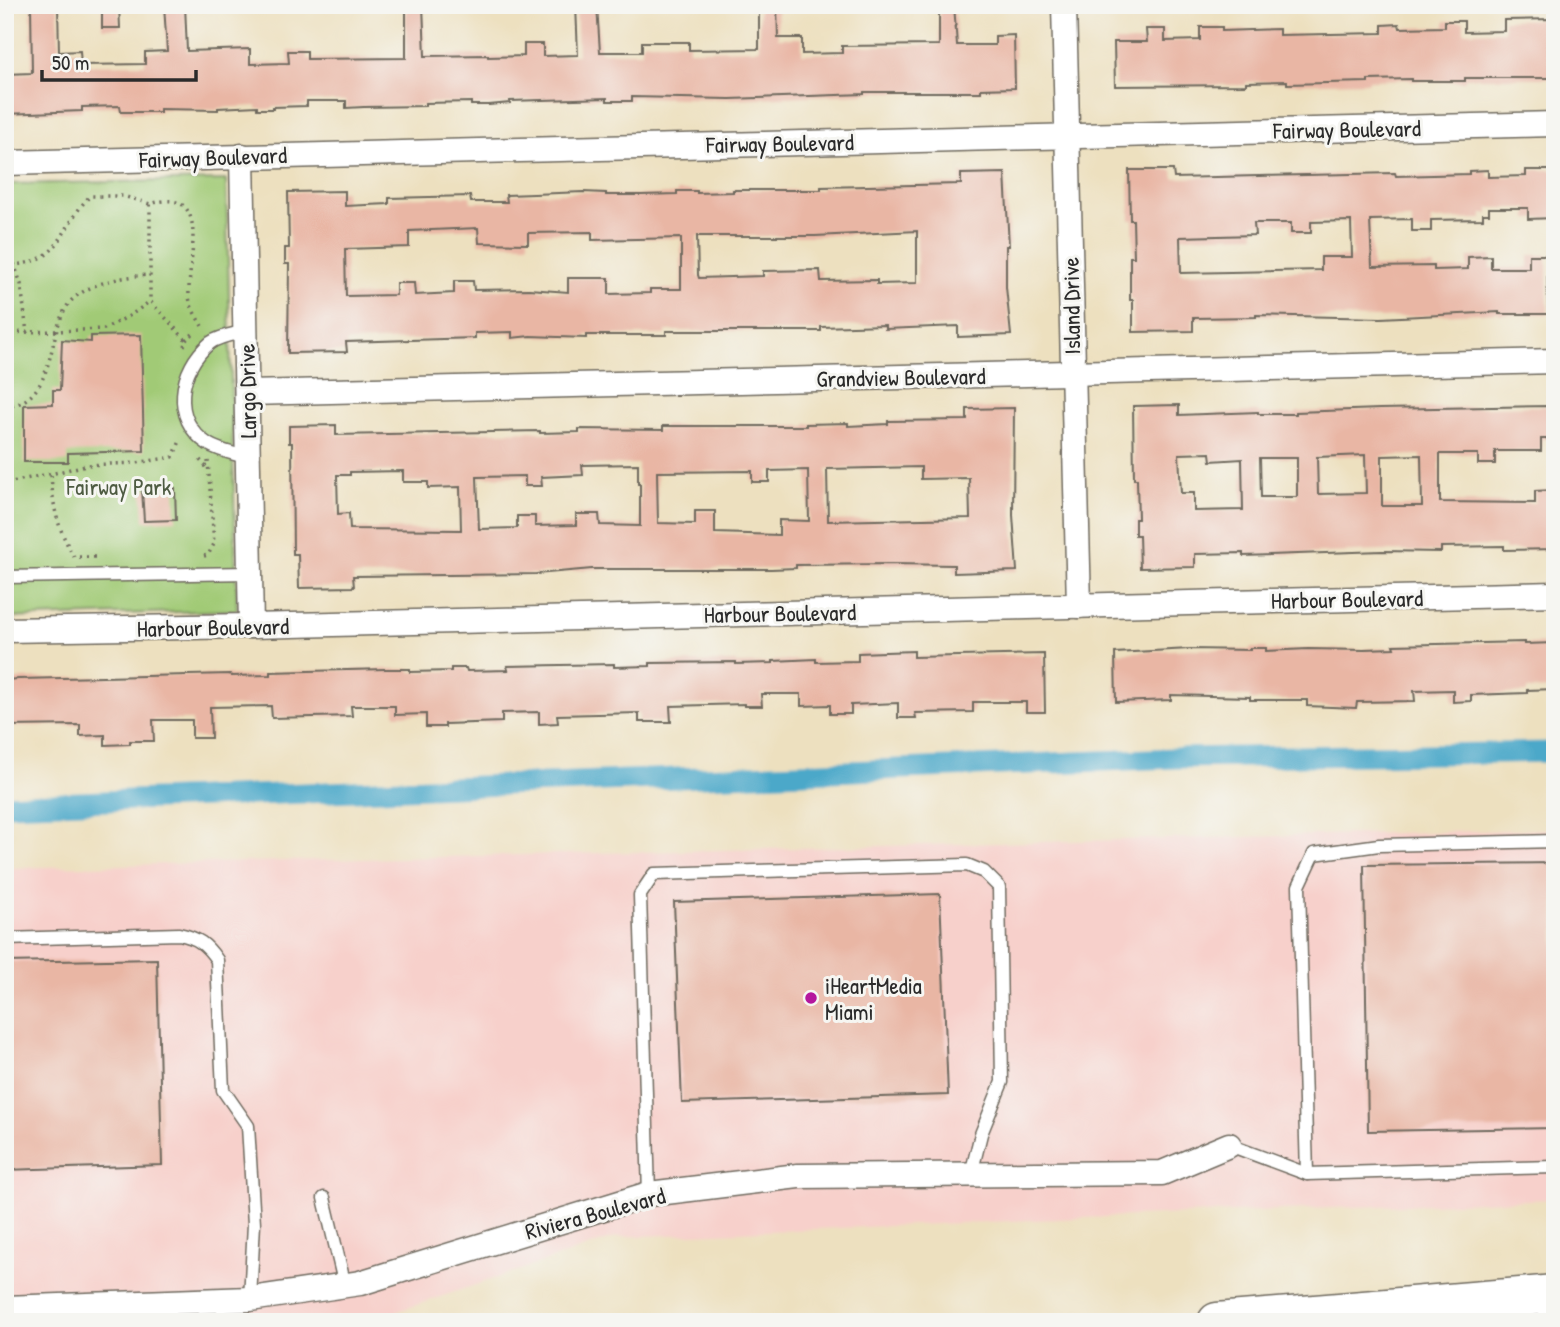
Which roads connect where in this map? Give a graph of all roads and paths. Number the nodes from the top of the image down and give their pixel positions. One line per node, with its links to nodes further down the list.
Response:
1 (1064, 5): 3 (street, Island Drive)
2 (1555, 124): 3 (street, Fairway Boulevard)
3 (1068, 136): 4 (street, Fairway Boulevard); 19 (street, Island Drive)
4 (242, 156): 5 (street, Fairway Boulevard); 13 (street, Largo Drive)
5 (5, 163)
6 (150, 204): 9 (path); 10 (path); 16 (path)
7 (5, 237): 9 (path)
8 (5, 265): 9 (path)
9 (15, 265): 15 (path)
10 (150, 275): 11 (path); 12 (path)
11 (150, 301): 12 (path); 16 (path)
12 (58, 331): 15 (path); 21 (path)
13 (246, 331): 20 (street, Largo Drive); 22 (lane)
14 (5, 333): 15 (path)
15 (27, 333)
16 (186, 340): 17 (path)
17 (181, 350)
18 (1555, 360): 19 (street, Grandview Boulevard)
19 (1073, 373): 20 (street, Grandview Boulevard); 34 (street, Island Drive)
20 (248, 393): 25 (street, Largo Drive)
21 (5, 407)
22 (208, 444): 25 (lane); 26 (path)
23 (190, 447): 27 (path)
24 (199, 458): 26 (path)
25 (249, 458): 31 (street, Largo Drive)
26 (207, 468): 30 (path)
27 (54, 473): 28 (path); 29 (path)
28 (7, 484)
29 (101, 557)
30 (195, 557)
31 (250, 573): 32 (lane); 35 (street, Largo Drive)
32 (5, 577)
33 (1555, 594): 34 (street, Harbour Boulevard)
34 (1079, 606): 35 (street, Harbour Boulevard)
35 (251, 626): 36 (street, Harbour Boulevard)
36 (5, 630)
37 (1555, 841): 42 (lane)
38 (5, 939): 47 (lane)
39 (1229, 1145): 41 (street, Riviera Boulevard); 42 (lane)
40 (1555, 1167): 42 (lane)
41 (971, 1174): 43 (street, Riviera Boulevard); 43 (lane)
42 (1307, 1174)
43 (649, 1194): 45 (street, Riviera Boulevard)
44 (324, 1198): 45 (lane)
45 (345, 1286): 47 (street, Riviera Boulevard)
46 (1555, 1294): 49 (highway)
47 (250, 1299): 48 (street, Riviera Boulevard)
48 (5, 1308)
49 (1217, 1322)

